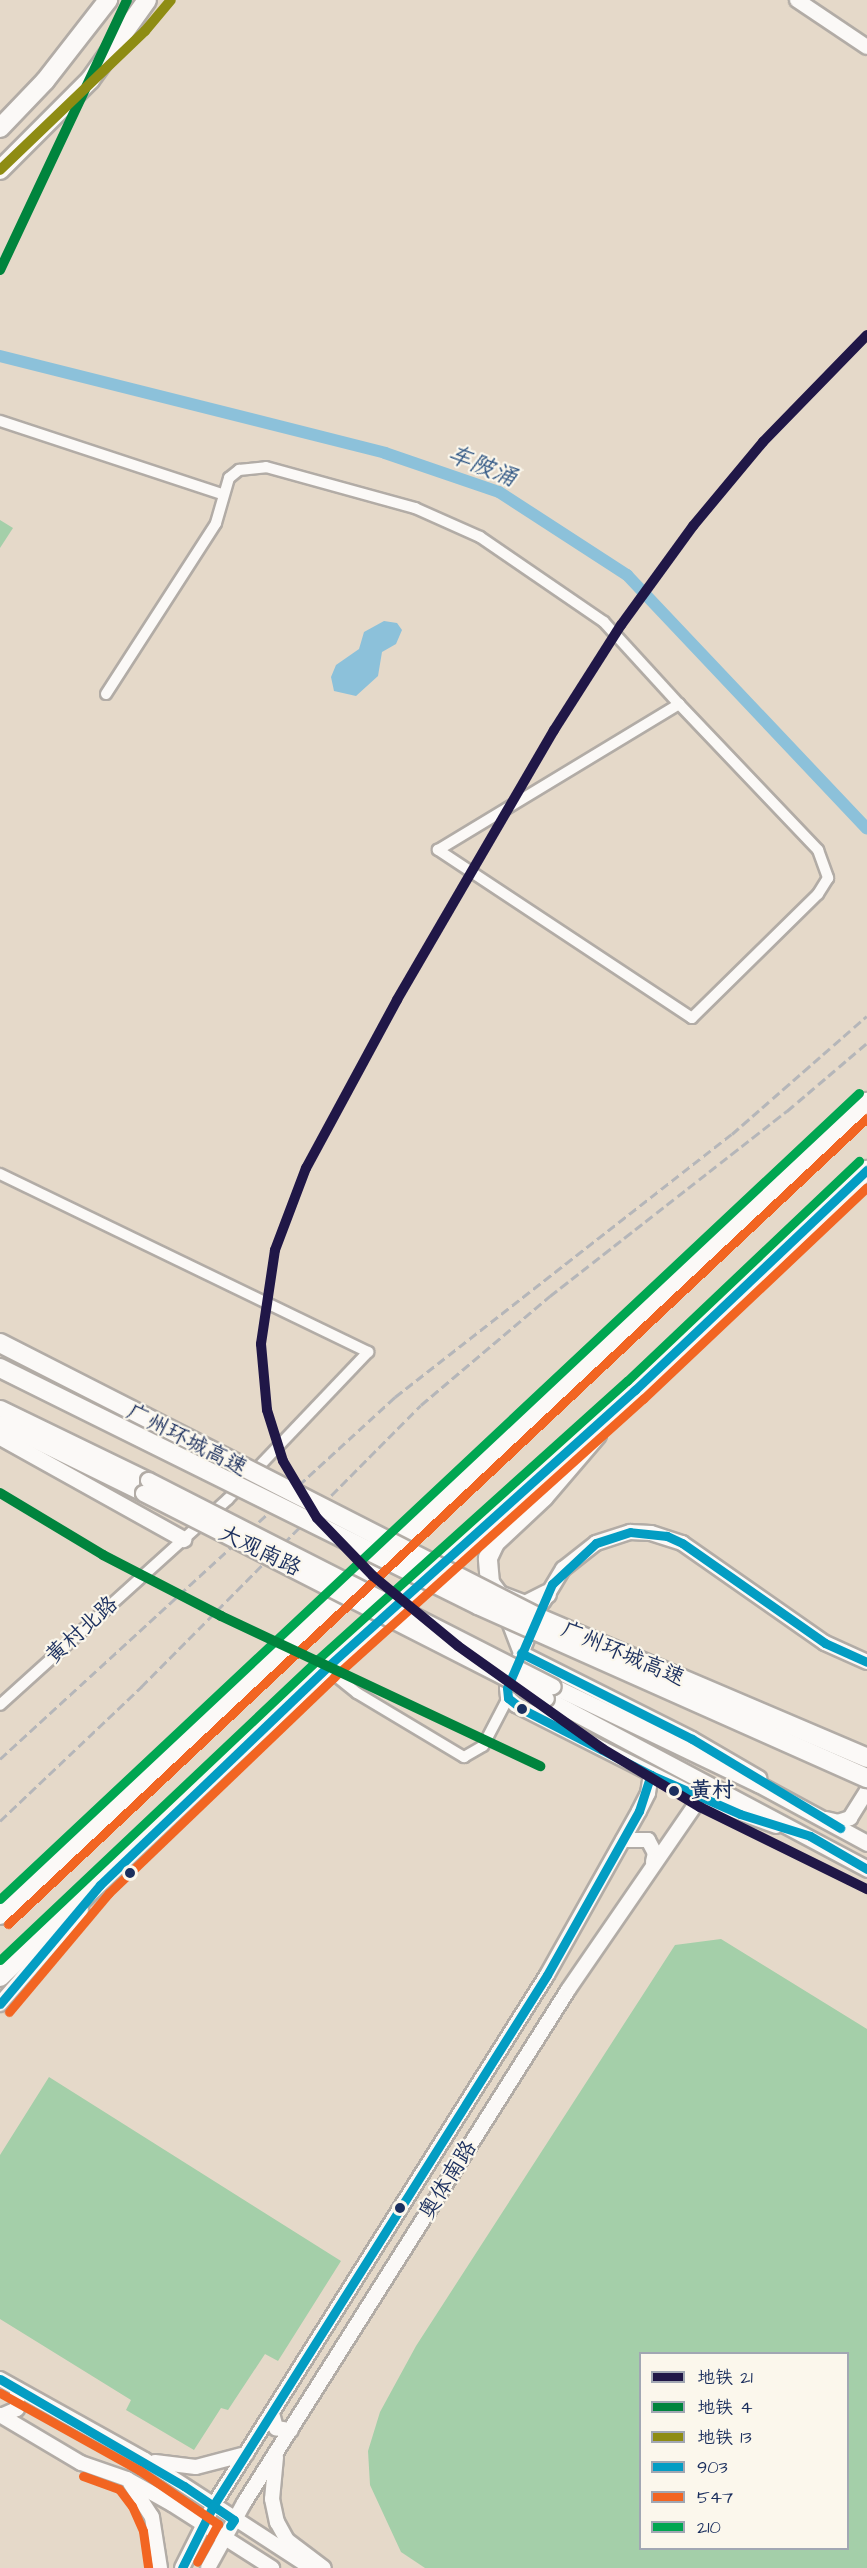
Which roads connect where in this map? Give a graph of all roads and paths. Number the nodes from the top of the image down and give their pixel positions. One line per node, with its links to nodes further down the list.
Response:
1 (108, 0): 5 (highway)
2 (147, 0): 6 (highway)
3 (797, 0): 4 (street)
4 (867, 47)
5 (0, 128)
6 (0, 170)
7 (0, 421): 8 (street)
8 (222, 495): 9 (street); 10 (street)
9 (106, 694)
10 (679, 704): 10 (street)
11 (867, 1102): 45 (highway)
12 (867, 1170): 16 (highway)
13 (0, 1174): 21 (street, 黄村北路)
14 (0, 1343): 23 (highway, 广州环城高速, bridge)
15 (0, 1368): 25 (highway, 广州环城高速, bridge)
16 (635, 1390): 23 (highway); 27 (highway)
17 (0, 1407): 20 (main road, 大观南路)
18 (0, 1423): 20 (main road, 大观南路)
19 (0, 1437): 21 (main road)
20 (146, 1486): 28 (main road, 大观南路, bridge)
21 (183, 1539): 30 (street, 黄村北路)
22 (547, 1594): 23 (highway); 24 (street); 26 (street)
23 (503, 1599): 24 (street); 31 (highway, bridge); 32 (highway, 广州环城高速, bridge)
24 (521, 1653): 29 (street); 38 (street)
25 (585, 1655): 34 (highway, 广州环城高速, bridge); 35 (highway, bridge)
26 (867, 1662)
27 (326, 1668): 29 (street); 44 (highway)
28 (550, 1692): 38 (main road, 大观南路); 39 (main road, 大观南路)
29 (508, 1698): 33 (street)
30 (0, 1705)
31 (867, 1748)
32 (867, 1758)
33 (651, 1775): 37 (street); 40 (street, 奥体南路)
34 (867, 1778)
35 (867, 1786)
36 (867, 1791): 38 (street)
37 (700, 1798): 39 (street); 42 (street, 奥体南路)
38 (816, 1815): 41 (main road, 大观南路)
39 (810, 1836): 43 (main road, 大观南路)
40 (623, 1840): 42 (street); 50 (street, 奥体南路)
41 (867, 1843)
42 (653, 1864): 52 (street, 奥体南路)
43 (867, 1869)
44 (100, 1885): 46 (highway); 47 (street)
45 (0, 1915)
46 (0, 1977)
47 (0, 2004)
48 (0, 2379): 49 (street)
49 (17, 2389): 51 (street); 55 (street)
50 (272, 2413): 52 (street); 53 (street, 奥体南路)
51 (1, 2415): 56 (street)
52 (291, 2430): 54 (street, 奥体南路)
53 (246, 2454): 55 (street); 57 (street, 奥体南路)
54 (276, 2454): 58 (street, 奥体南路); 66 (street)
55 (144, 2460): 57 (street)
56 (127, 2479): 59 (street); 61 (street)
57 (213, 2506): 58 (street); 59 (street, 奥体南路)
58 (234, 2520): 60 (street, 奥体南路); 65 (street)
59 (203, 2524): 60 (street); 62 (street, 奥体南路)
60 (223, 2537): 63 (street, 奥体南路); 64 (street)
61 (160, 2568)
62 (182, 2568)
63 (208, 2568)
64 (272, 2568)
65 (311, 2568)
66 (324, 2568)

